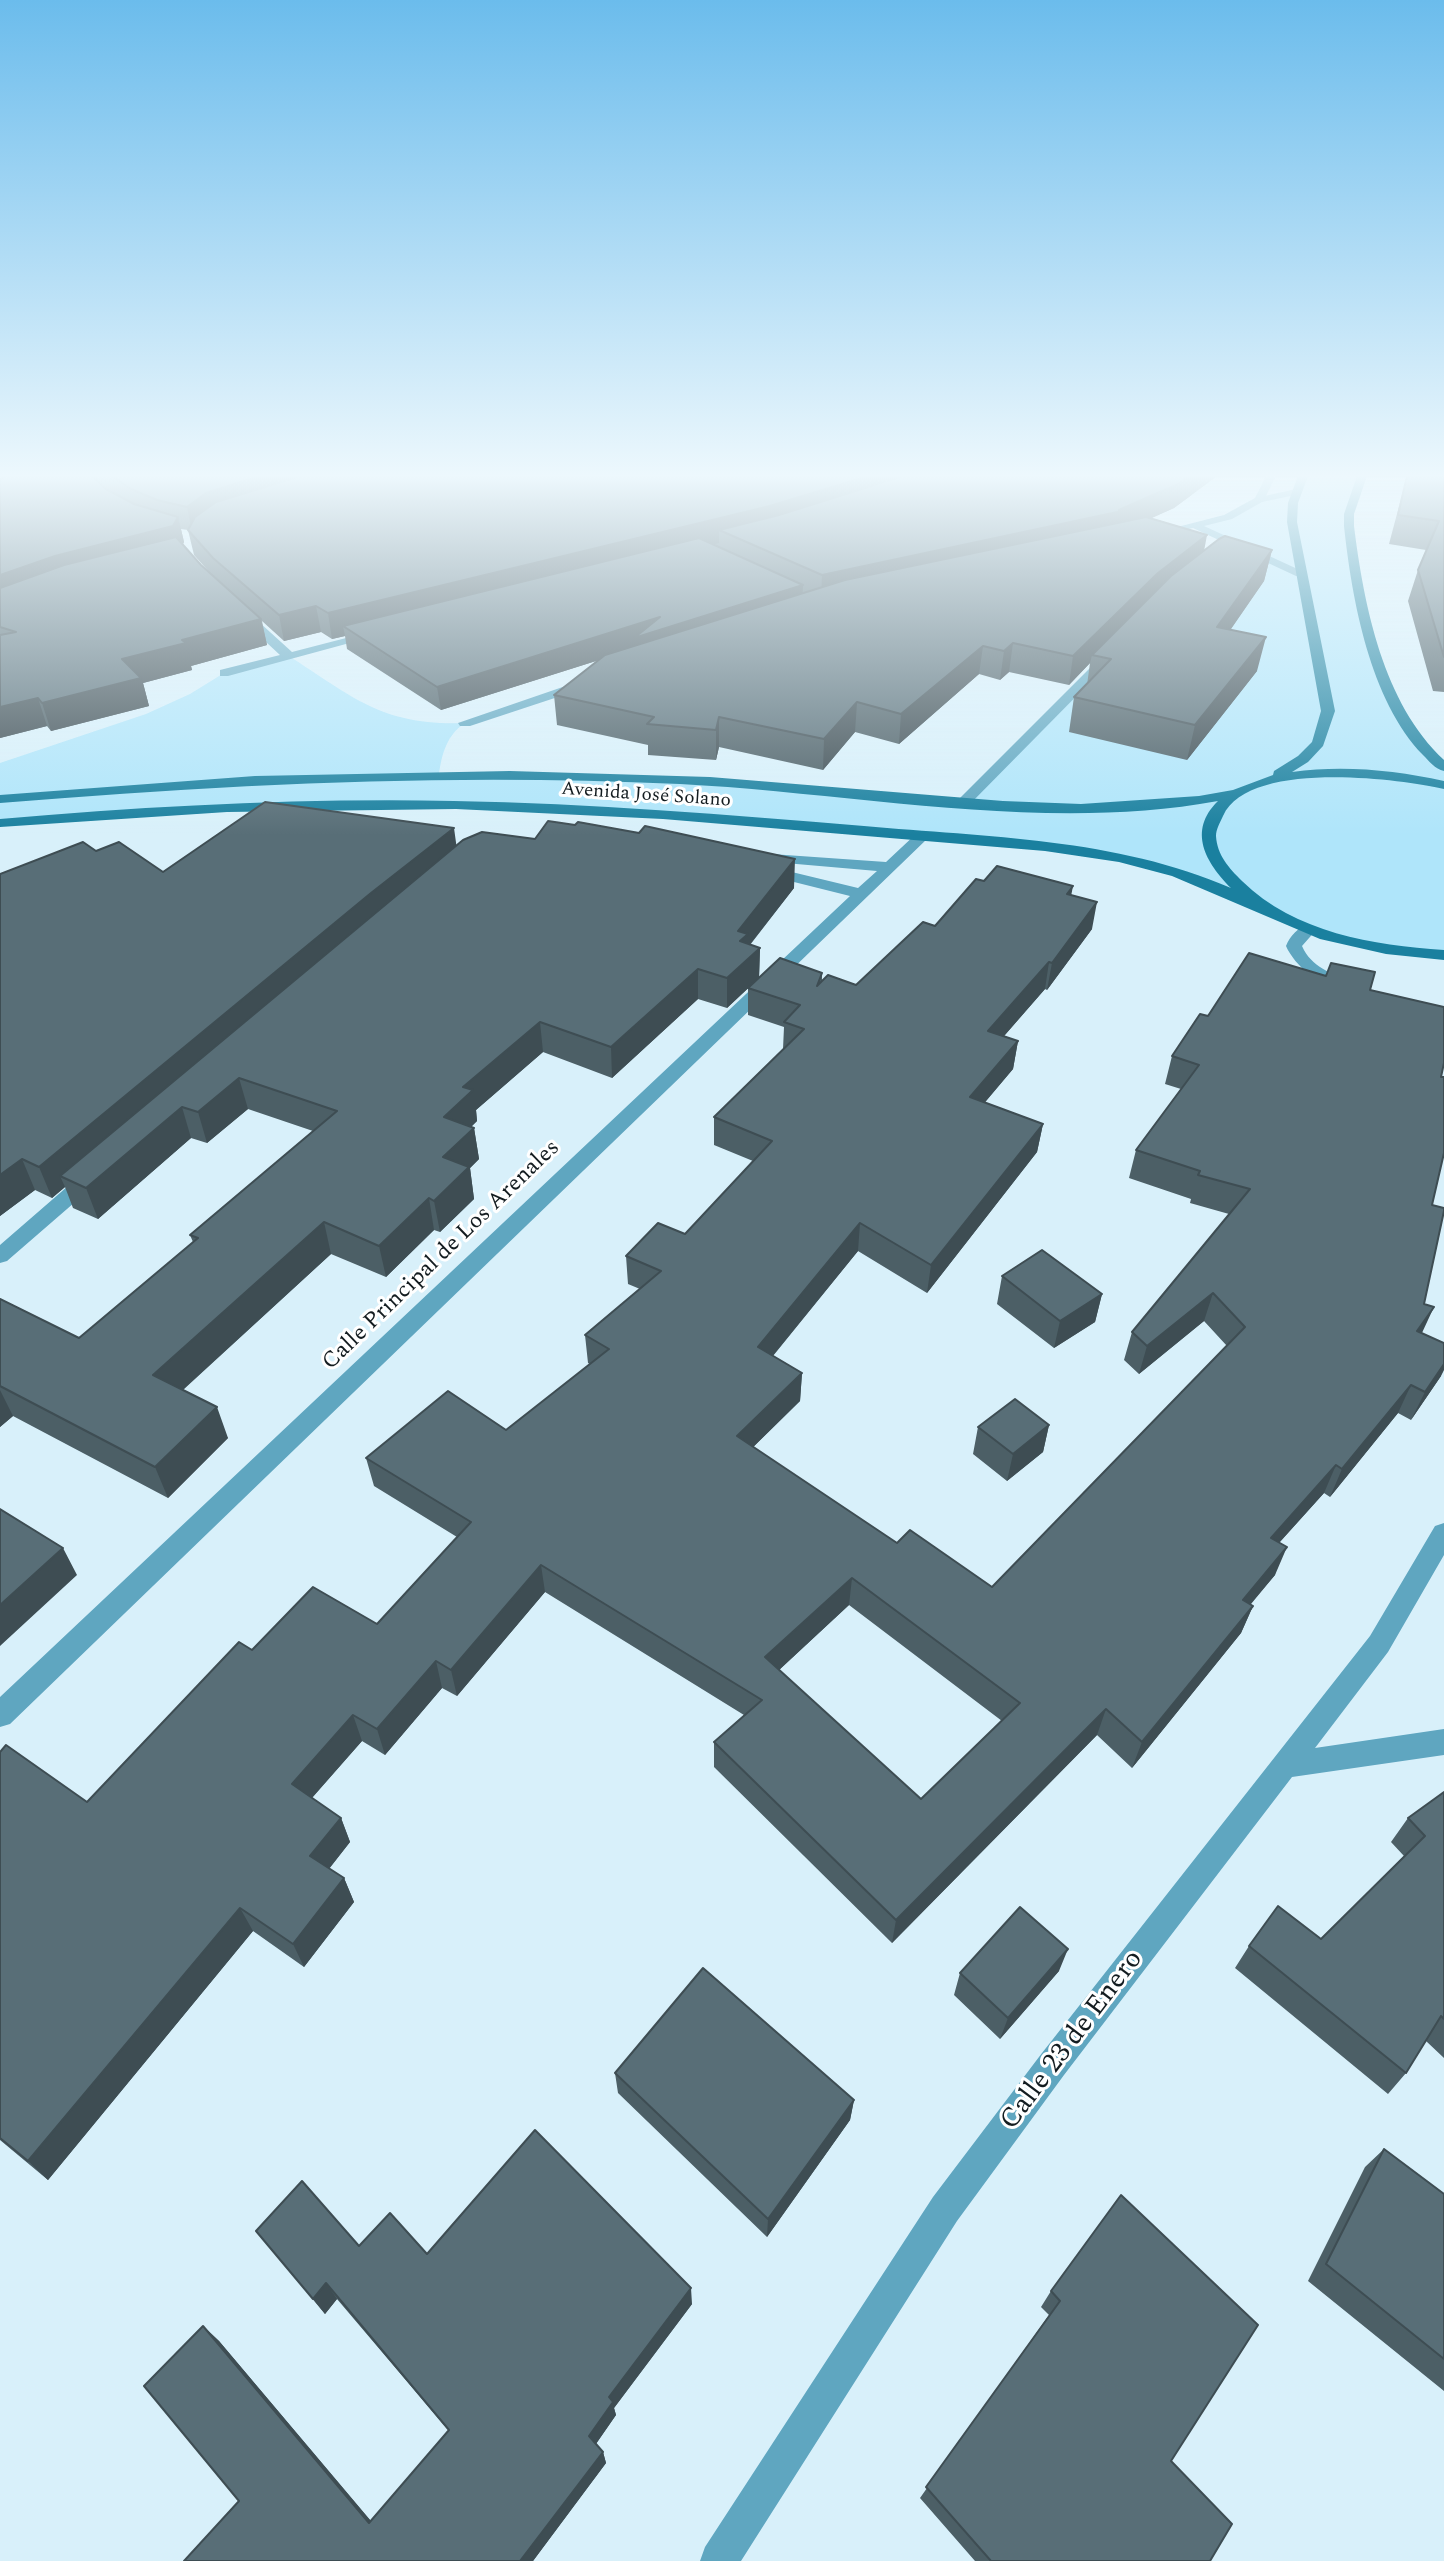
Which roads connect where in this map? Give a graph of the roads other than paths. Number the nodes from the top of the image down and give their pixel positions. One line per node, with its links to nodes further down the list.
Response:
1 (1304, 596): 11 (street)
2 (1364, 596): 10 (street)
3 (232, 605): 6 (street)
4 (392, 630): 6 (street)
5 (1115, 651): 15 (street)
6 (289, 656): 7 (street)
7 (224, 673)
8 (590, 682): 9 (street)
9 (465, 723)
10 (1444, 767)
11 (1259, 784): 12 (street); 13 (street)
12 (1444, 785)
13 (1239, 793): 15 (street, Avenida José Solano); 22 (street)
14 (0, 799): 15 (street, Avenida José Solano)
15 (963, 803)
16 (0, 823): 17 (street, Avenida José Solano)
17 (922, 836): 19 (street, Calle Principal de Los Arenales); 22 (street, Avenida José Solano)
18 (743, 854): 19 (street)
19 (889, 867): 21 (street, Calle Principal de Los Arenales)
20 (755, 868): 21 (street)
21 (861, 894): 29 (street, Calle Principal de Los Arenales)
22 (1278, 915): 23 (street)
23 (1309, 929): 24 (street); 25 (street)
24 (1444, 955)
25 (1364, 990)
26 (104, 1167): 27 (street)
27 (0, 1256)
28 (1444, 1534): 31 (street, Calle 23 de Enero)
29 (0, 1715)
30 (1444, 1742): 31 (street)
31 (1287, 1765): 32 (street, Calle 23 de Enero)
32 (719, 2561)

